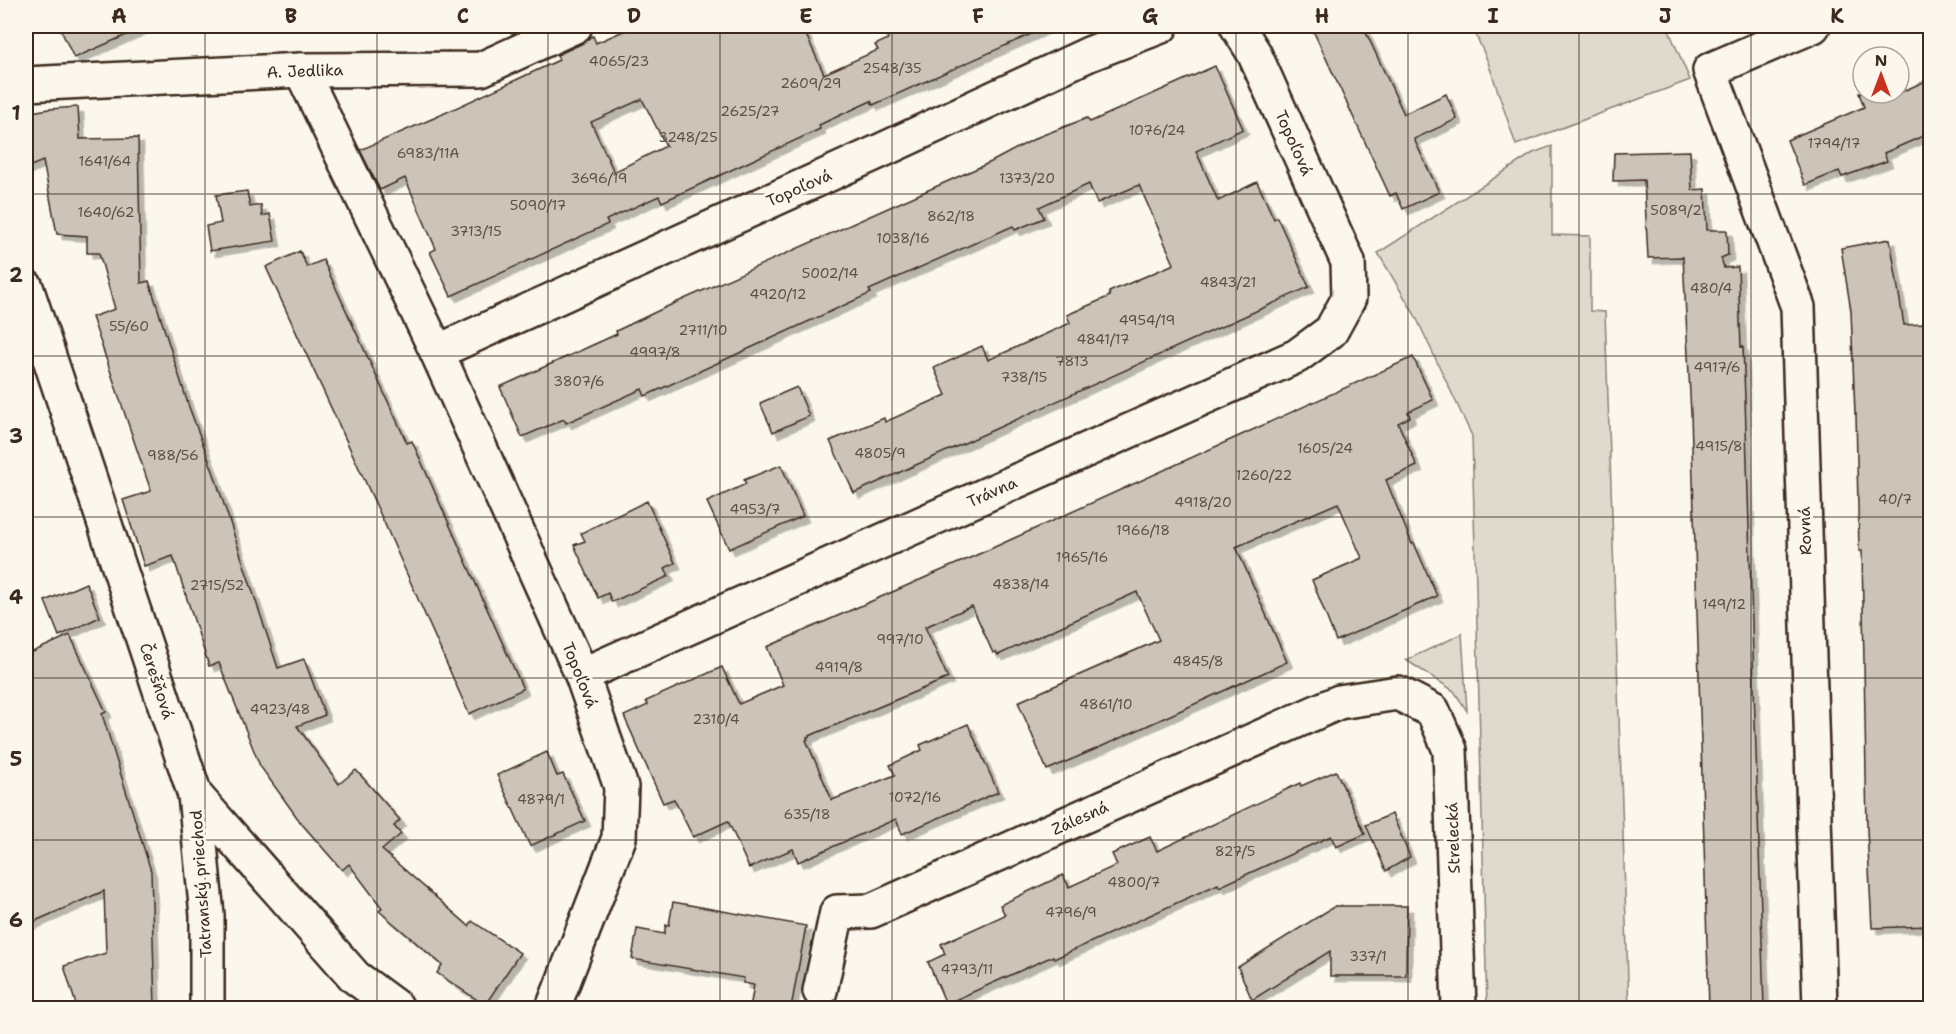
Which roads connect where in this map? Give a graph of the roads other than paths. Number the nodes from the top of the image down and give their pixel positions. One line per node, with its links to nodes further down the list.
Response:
1 (575, 26): 5 (street, A. Jedlika)
2 (1161, 26): 9 (street, Topoľová)
3 (1237, 26): 7 (street, Topoľová)
4 (1813, 26): 18 (street, Rovná)
5 (301, 70): 6 (street, A. Jedlika); 9 (street, Topoľová)
6 (26, 84)
7 (1348, 262): 10 (street, Trávna)
8 (26, 286): 12 (street, Čerešňová)
9 (436, 352): 10 (street, Topoľová)
10 (582, 675): 16 (street, Topoľová)
11 (1398, 693): 13 (street, Zálesná); 17 (street, Strelecká)
12 (195, 795): 14 (street, Tatranský priechod); 15 (street, Čerešňová)
13 (820, 991)
14 (207, 1008)
15 (397, 1008)
16 (553, 1008)
17 (1459, 1008)
18 (1820, 1008)

